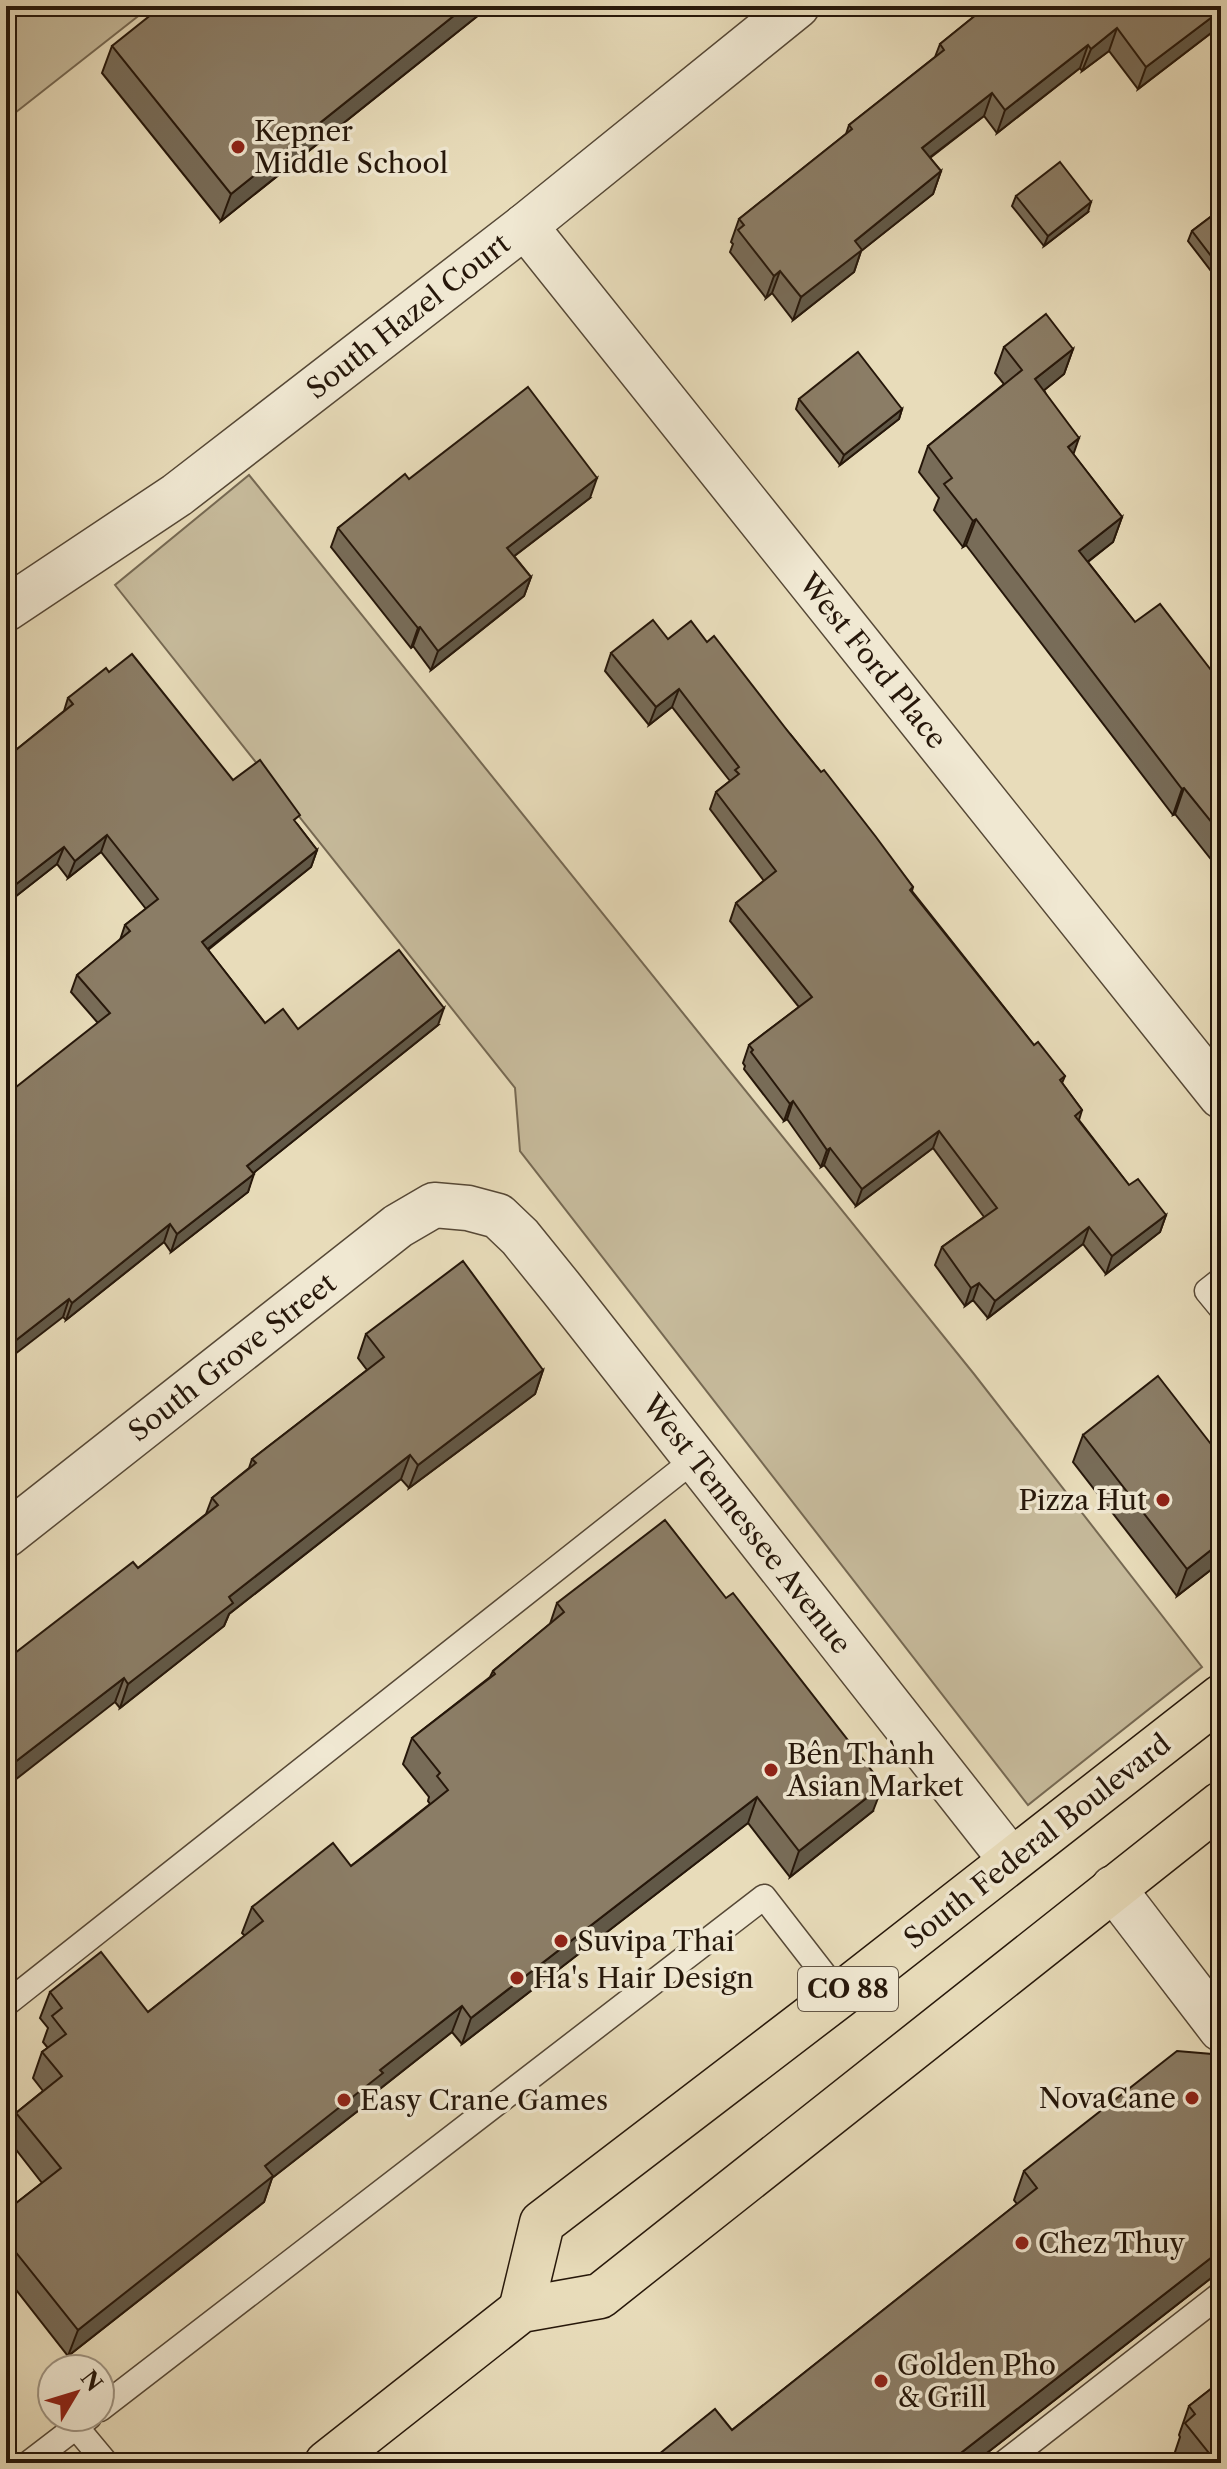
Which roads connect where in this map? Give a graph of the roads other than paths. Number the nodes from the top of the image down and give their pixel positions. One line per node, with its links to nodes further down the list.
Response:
1 (797, 6): 2 (street, South Hazel Court)
2 (525, 226): 3 (street, South Hazel Court); 4 (street, West Ford Place)
3 (6, 609)
4 (1221, 1096)
5 (468, 1208): 8 (street, West Tennessee Avenue); 9 (street, South Grove Street)
6 (1221, 1280): 7 (lane)
7 (1221, 1308)
8 (695, 1459): 12 (street, West Tennessee Avenue); 15 (lane)
9 (6, 1535)
10 (1221, 1697): 12 (main road, South Federal Boulevard / CO 88)
11 (1221, 1804): 13 (main road, CO 88)
12 (1011, 1860): 14 (main road, South Federal Boulevard / CO 88)
13 (1113, 1888): 16 (street); 18 (main road, CO 88)
14 (840, 1995): 18 (main road, South Federal Boulevard / CO 88); 19 (lane)
15 (6, 2004)
16 (1221, 2029)
17 (1221, 2294): 25 (lane)
18 (521, 2310): 24 (main road, CO 88)
19 (116, 2397)
20 (69, 2433): 22 (lane)
21 (89, 2433): 23 (lane)
22 (29, 2463)
23 (106, 2463)
24 (327, 2463)
25 (1004, 2463)

